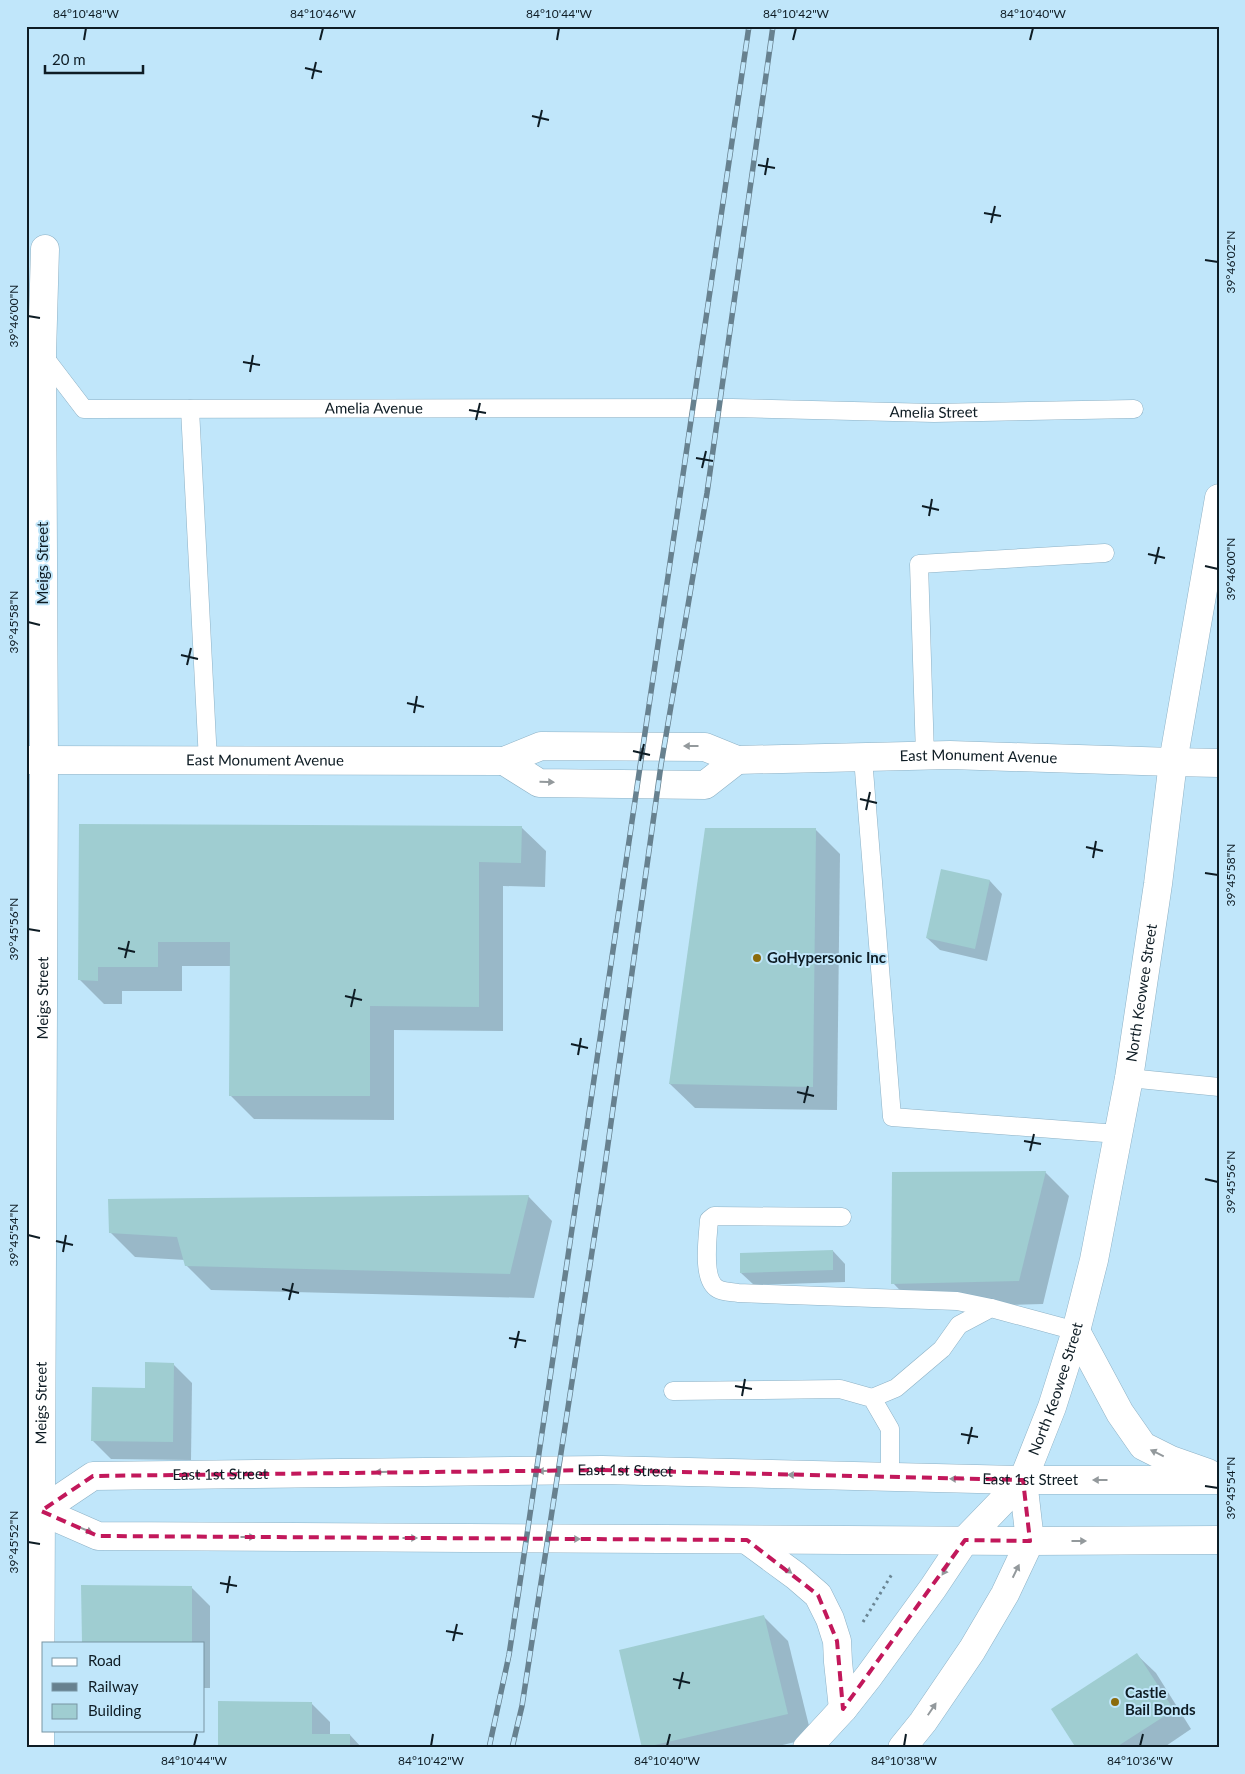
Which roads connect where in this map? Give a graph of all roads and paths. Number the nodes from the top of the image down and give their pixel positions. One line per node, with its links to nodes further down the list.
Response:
1 (45, 249): 2 (main road, Meigs Street)
2 (34, 354): 4 (lane, Amelia Avenue); 10 (main road, Meigs Street)
3 (732, 408): 4 (lane, Amelia Avenue); 5 (lane, Amelia Street)
4 (190, 409): 11 (lane)
5 (1134, 409)
6 (1219, 498): 14 (main road, North Keowee Street)
7 (1105, 553): 8 (lane)
8 (924, 756): 9 (main road, East Monument Avenue); 14 (main road, East Monument Avenue)
9 (863, 758): 12 (main road, East Monument Avenue); 19 (lane)
10 (35, 760): 11 (main road, East Monument Avenue); 16 (main road, Meigs Street)
11 (208, 760): 13 (main road, East Monument Avenue)
12 (737, 760): 13 (main road, East Monument Avenue, one-way to 13); 13 (main road, one-way to 12)
13 (504, 761)
14 (1174, 762): 15 (main road, East Monument Avenue); 17 (main road, North Keowee Street)
15 (1219, 763)
16 (35, 1061): 28 (main road, Meigs Street)
17 (1129, 1078): 18 (lane); 19 (main road, North Keowee Street)
18 (1219, 1087)
19 (1118, 1134): 22 (main road, North Keowee Street)
20 (842, 1218): 21 (lane)
21 (991, 1308): 22 (lane); 24 (lane)
22 (1076, 1331): 26 (main road, one-way to 22); 27 (main road, North Keowee Street)
23 (673, 1391): 24 (lane)
24 (872, 1398): 25 (lane)
25 (890, 1477): 27 (main road, East 1st Street, one-way to 25); 28 (main road, East 1st Street, one-way to 28)
26 (1219, 1478): 27 (main road, East 1st Street, one-way to 27)
27 (1023, 1480): 30 (main road, North Keowee Street); 32 (main road, North Keowee Street)
28 (34, 1511): 29 (main road, one-way to 29); 36 (main road, Meigs Street)
29 (747, 1540): 30 (main road); 35 (main road, one-way to 35)
30 (965, 1540): 32 (main road); 35 (main road, North Keowee Street, one-way to 35)
31 (1219, 1540): 32 (main road, one-way to 31)
32 (1030, 1541): 38 (main road, one-way to 32)
33 (892, 1574): 34 (path)
34 (858, 1630)
35 (843, 1709): 37 (main road, North Keowee Street)
36 (40, 1748)
37 (807, 1748)
38 (902, 1748)

